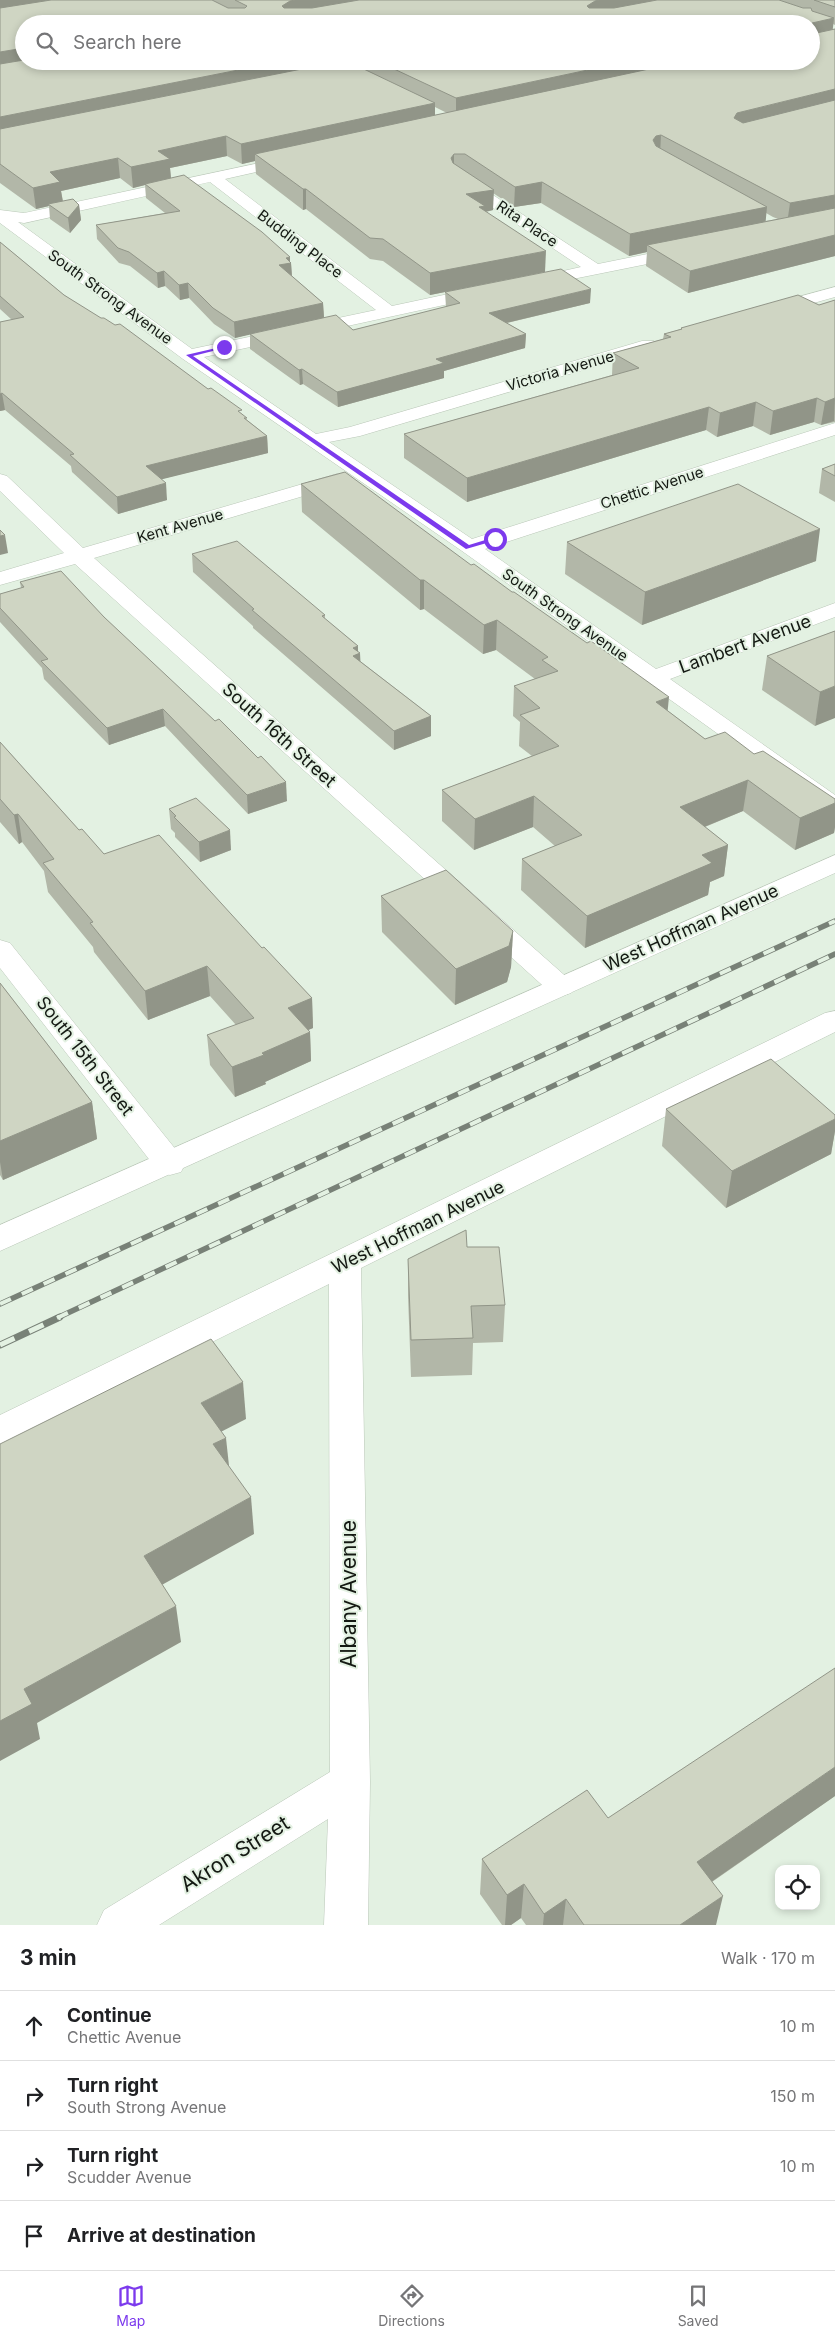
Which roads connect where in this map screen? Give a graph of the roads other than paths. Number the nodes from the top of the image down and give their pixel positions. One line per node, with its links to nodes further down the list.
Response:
1 (310, 156): 2 (street)
2 (213, 177): 4 (street); 10 (street, Budding Place)
3 (459, 178): 6 (street, Rita Place)
4 (0, 215): 13 (street, South Strong Avenue)
5 (700, 248): 6 (street)
6 (594, 269): 7 (street)
7 (520, 284)
8 (492, 290): 10 (street)
9 (835, 292): 11 (street)
10 (388, 311): 13 (street)
11 (754, 315)
12 (662, 341): 15 (street, Victoria Avenue)
13 (189, 355): 15 (street, South Strong Avenue)
14 (835, 429): 18 (street, Chettic Avenue)
15 (313, 440): 16 (street, South Strong Avenue)
16 (359, 473): 18 (street, South Strong Avenue); 19 (street, Kent Avenue)
17 (0, 480): 19 (street, South 16th Street)
18 (468, 547): 22 (street, South Strong Avenue)
19 (79, 556): 20 (street, Kent Avenue); 26 (street, South 16th Street)
20 (0, 579)
21 (835, 610): 22 (street, Lambert Avenue)
22 (654, 677): 23 (street, South Strong Avenue)
23 (835, 806)
24 (835, 863): 26 (street, West Hoffman Avenue)
25 (0, 949): 28 (street, South 15th Street)
26 (561, 986): 28 (street, West Hoffman Avenue)
27 (835, 1020): 30 (street, West Hoffman Avenue)
28 (170, 1164): 29 (street, West Hoffman Avenue)
29 (0, 1240)
30 (345, 1263): 31 (street, West Hoffman Avenue); 32 (street, Albany Avenue)
31 (0, 1431)
32 (350, 1782): 33 (street, Akron Street); 34 (street, Albany Avenue)
33 (120, 1925)
34 (346, 1925)

